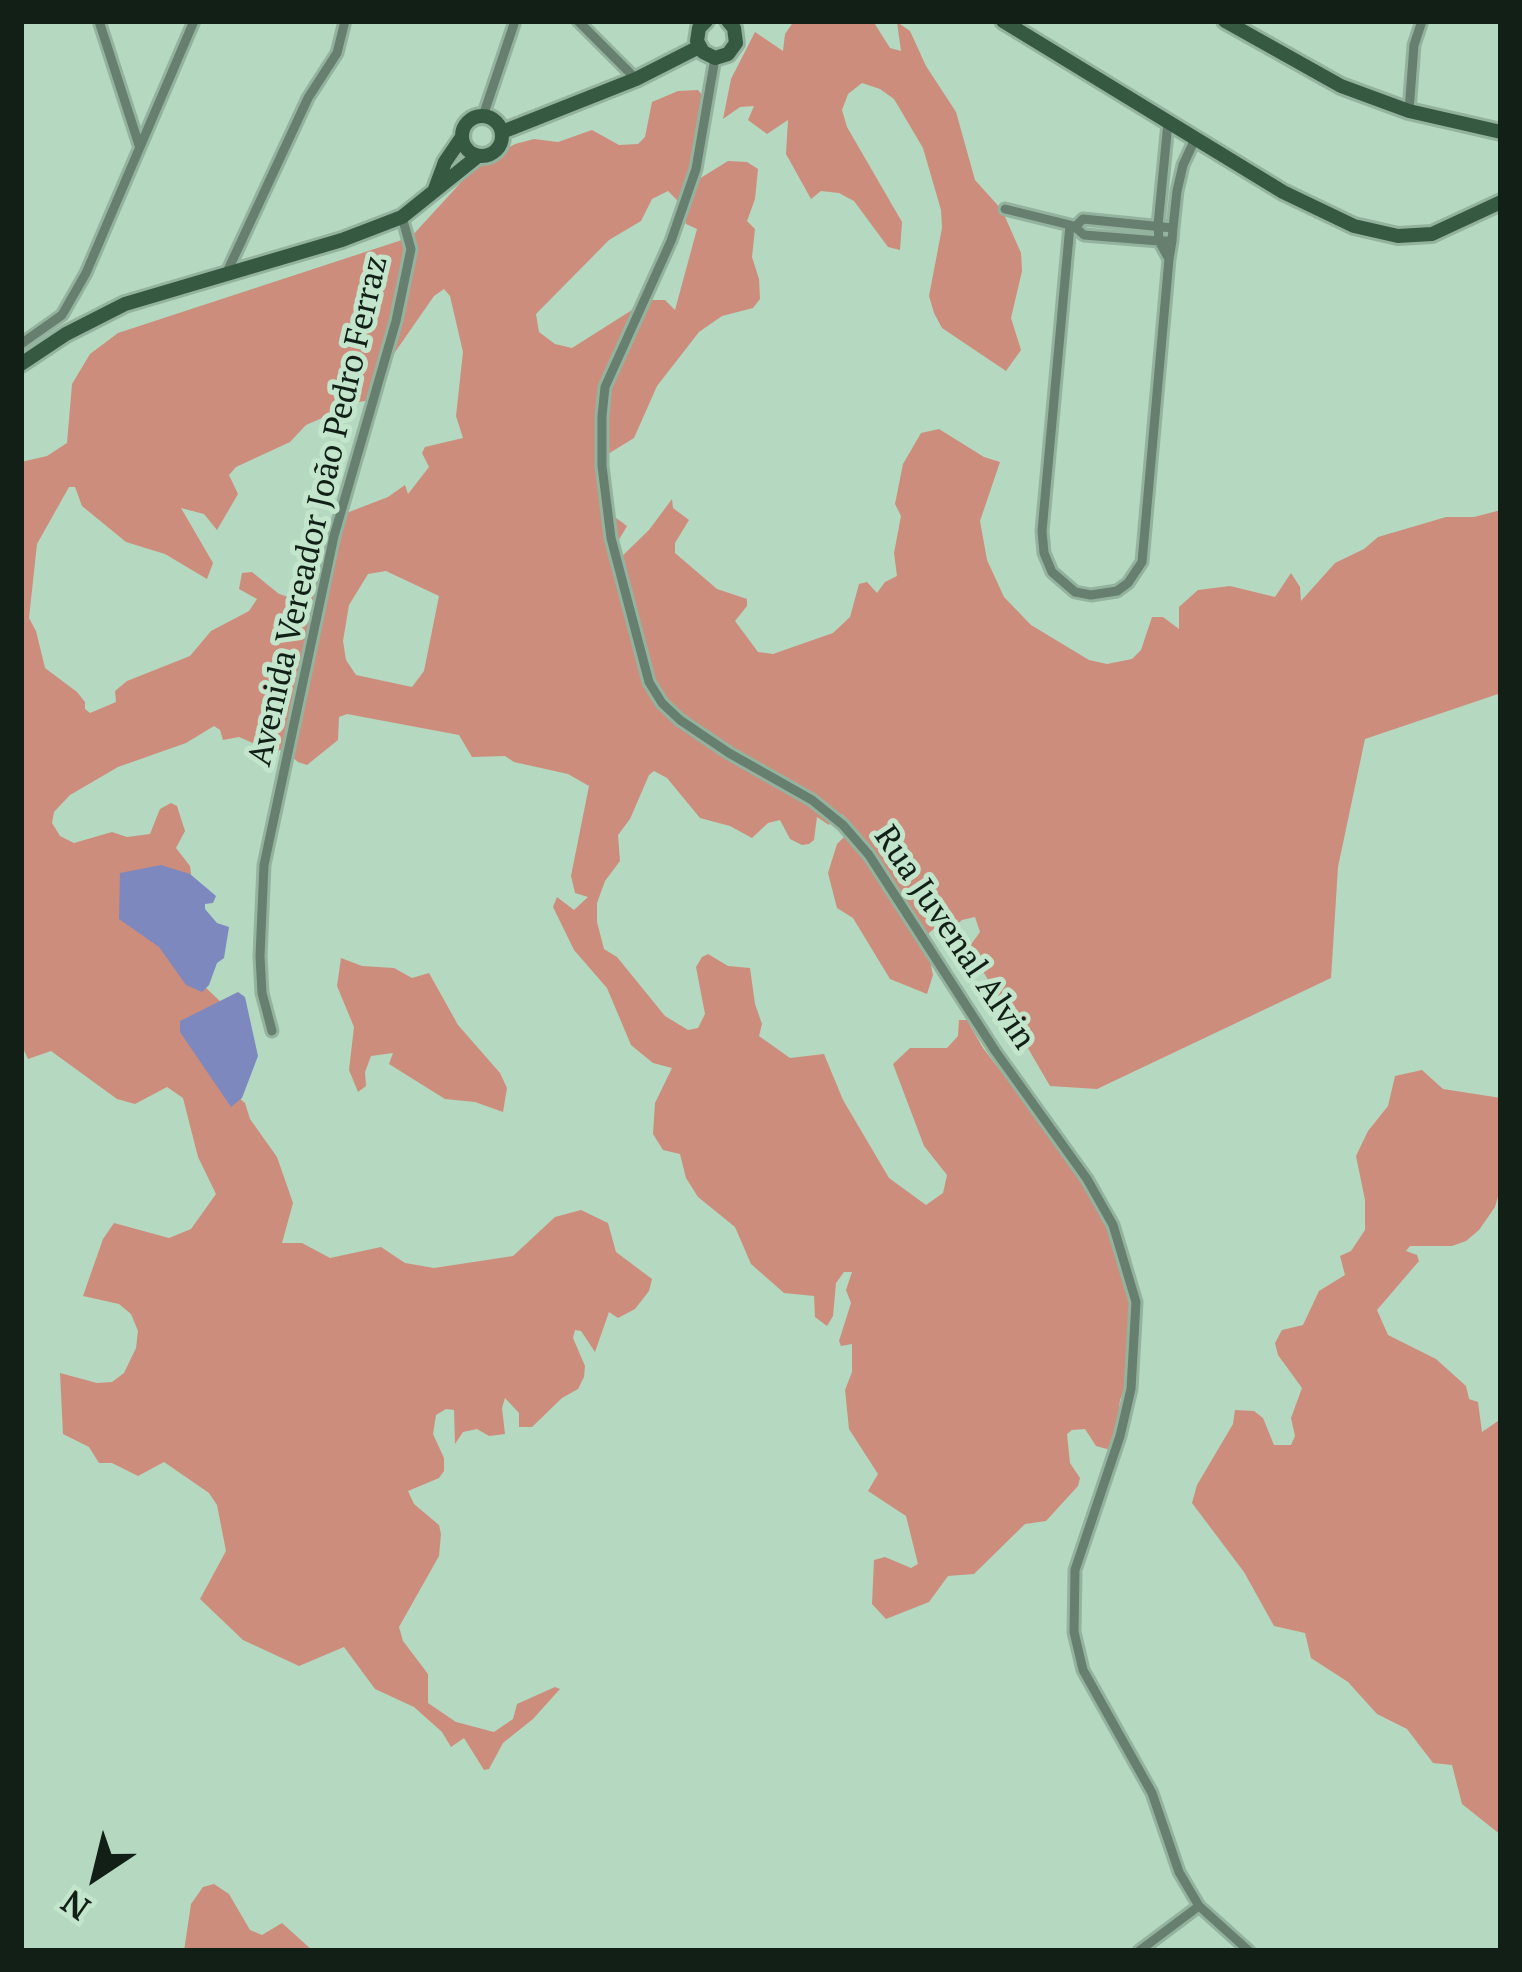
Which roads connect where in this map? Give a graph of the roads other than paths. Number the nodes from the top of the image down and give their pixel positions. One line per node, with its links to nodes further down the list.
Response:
1 (99, 21): 21 (street)
2 (194, 21): 21 (street)
3 (345, 21): 33 (street)
4 (515, 21): 15 (street)
5 (578, 21): 13 (street)
6 (706, 21): 11 (main road)
7 (1003, 21): 16 (main road)
8 (1225, 21): 14 (main road)
9 (1422, 21): 14 (street)
10 (736, 24): 12 (main road)
11 (699, 47): 12 (main road); 13 (main road)
12 (715, 58): 37 (street, Rua Juvenal Alvin)
13 (636, 79): 17 (main road)
14 (1409, 111): 18 (main road)
15 (483, 116): 17 (main road); 19 (main road)
16 (1168, 123): 20 (main road); 27 (street)
17 (502, 132): 22 (main road)
18 (1501, 132)
19 (462, 137): 22 (main road); 23 (main road, Avenida Vereador João Pedro Ferraz)
20 (1195, 140): 24 (main road); 29 (street)
21 (139, 145): 34 (street)
22 (478, 156): 23 (main road, Avenida Vereador João Pedro Ferraz)
23 (435, 189): 26 (main road, Avenida Vereador João Pedro Ferraz)
24 (1501, 202)
25 (1005, 209): 28 (street)
26 (402, 217): 33 (main road, Avenida Vereador João Pedro Ferraz); 36 (street, Avenida Vereador João Pedro Ferraz)
27 (1158, 224): 28 (street); 29 (street); 30 (street)
28 (1072, 226): 30 (street); 32 (street)
29 (1174, 227): 31 (street)
30 (1159, 241): 31 (street); 32 (street)
31 (1172, 242): 32 (street)
32 (1169, 259)
33 (227, 272): 35 (main road, Avenida Vereador João Pedro Ferraz)
34 (21, 344)
35 (21, 364)
36 (272, 1030)
37 (1198, 1906): 38 (street); 39 (street)
38 (1138, 1951)
39 (1249, 1951)

